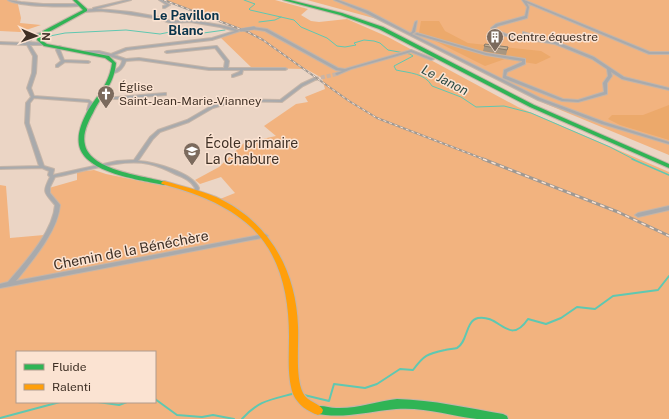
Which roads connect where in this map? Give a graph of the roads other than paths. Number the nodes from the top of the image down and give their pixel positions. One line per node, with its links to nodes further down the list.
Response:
1 (9, 0): 8 (street)
2 (130, 0): 8 (street)
3 (160, 0): 9 (street)
4 (285, 0): 49 (main road)
5 (293, 0): 47 (main road)
6 (335, 0): 14 (street)
7 (524, 0): 15 (street); 22 (street)
8 (84, 7): 11 (street); 12 (main road)
9 (164, 7)
10 (416, 22): 14 (street)
11 (239, 31): 23 (street); 33 (street, bridge)
12 (43, 33): 16 (street); 18 (main road)
13 (524, 33): 15 (street)
14 (410, 34): 37 (street); 39 (street)
15 (538, 39): 32 (street)
16 (27, 42): 17 (street); 18 (street); 42 (street)
17 (0, 44)
18 (43, 44): 19 (main road)
19 (60, 47): 20 (main road); 26 (street)
20 (86, 52): 23 (street); 34 (main road)
21 (167, 52): 29 (street)
22 (669, 53)
23 (112, 55): 24 (street)
24 (125, 60): 29 (street); 34 (street)
25 (432, 60): 33 (street)
26 (64, 62): 27 (street); 28 (street)
27 (88, 62)
28 (57, 66)
29 (226, 69): 30 (street)
30 (242, 69): 31 (street); 36 (street)
31 (285, 69)
32 (609, 69): 37 (street); 40 (street)
33 (346, 70): 35 (street)
34 (114, 72): 43 (main road)
35 (337, 74)
36 (233, 76)
37 (504, 77): 39 (street)
38 (314, 79): 46 (street)
39 (504, 82): 45 (street)
40 (669, 89)
41 (165, 94): 43 (street)
42 (33, 97): 44 (street); 50 (street)
43 (99, 98): 44 (main road)
44 (92, 110): 48 (main road)
45 (669, 143)
46 (136, 160): 48 (street); 53 (street)
47 (669, 161)
48 (100, 166): 52 (street); 53 (main road)
49 (669, 166)
50 (42, 167): 51 (street); 52 (street)
51 (0, 168)
52 (53, 176): 57 (street)
53 (196, 191): 56 (main road)
54 (669, 208): 55 (street)
55 (638, 215)
56 (266, 236): 57 (street, Chemin de la Bénéchère); 59 (main road)
57 (10, 284): 58 (street, Chemin de la Bénéchère)
58 (0, 286)
59 (503, 419)

